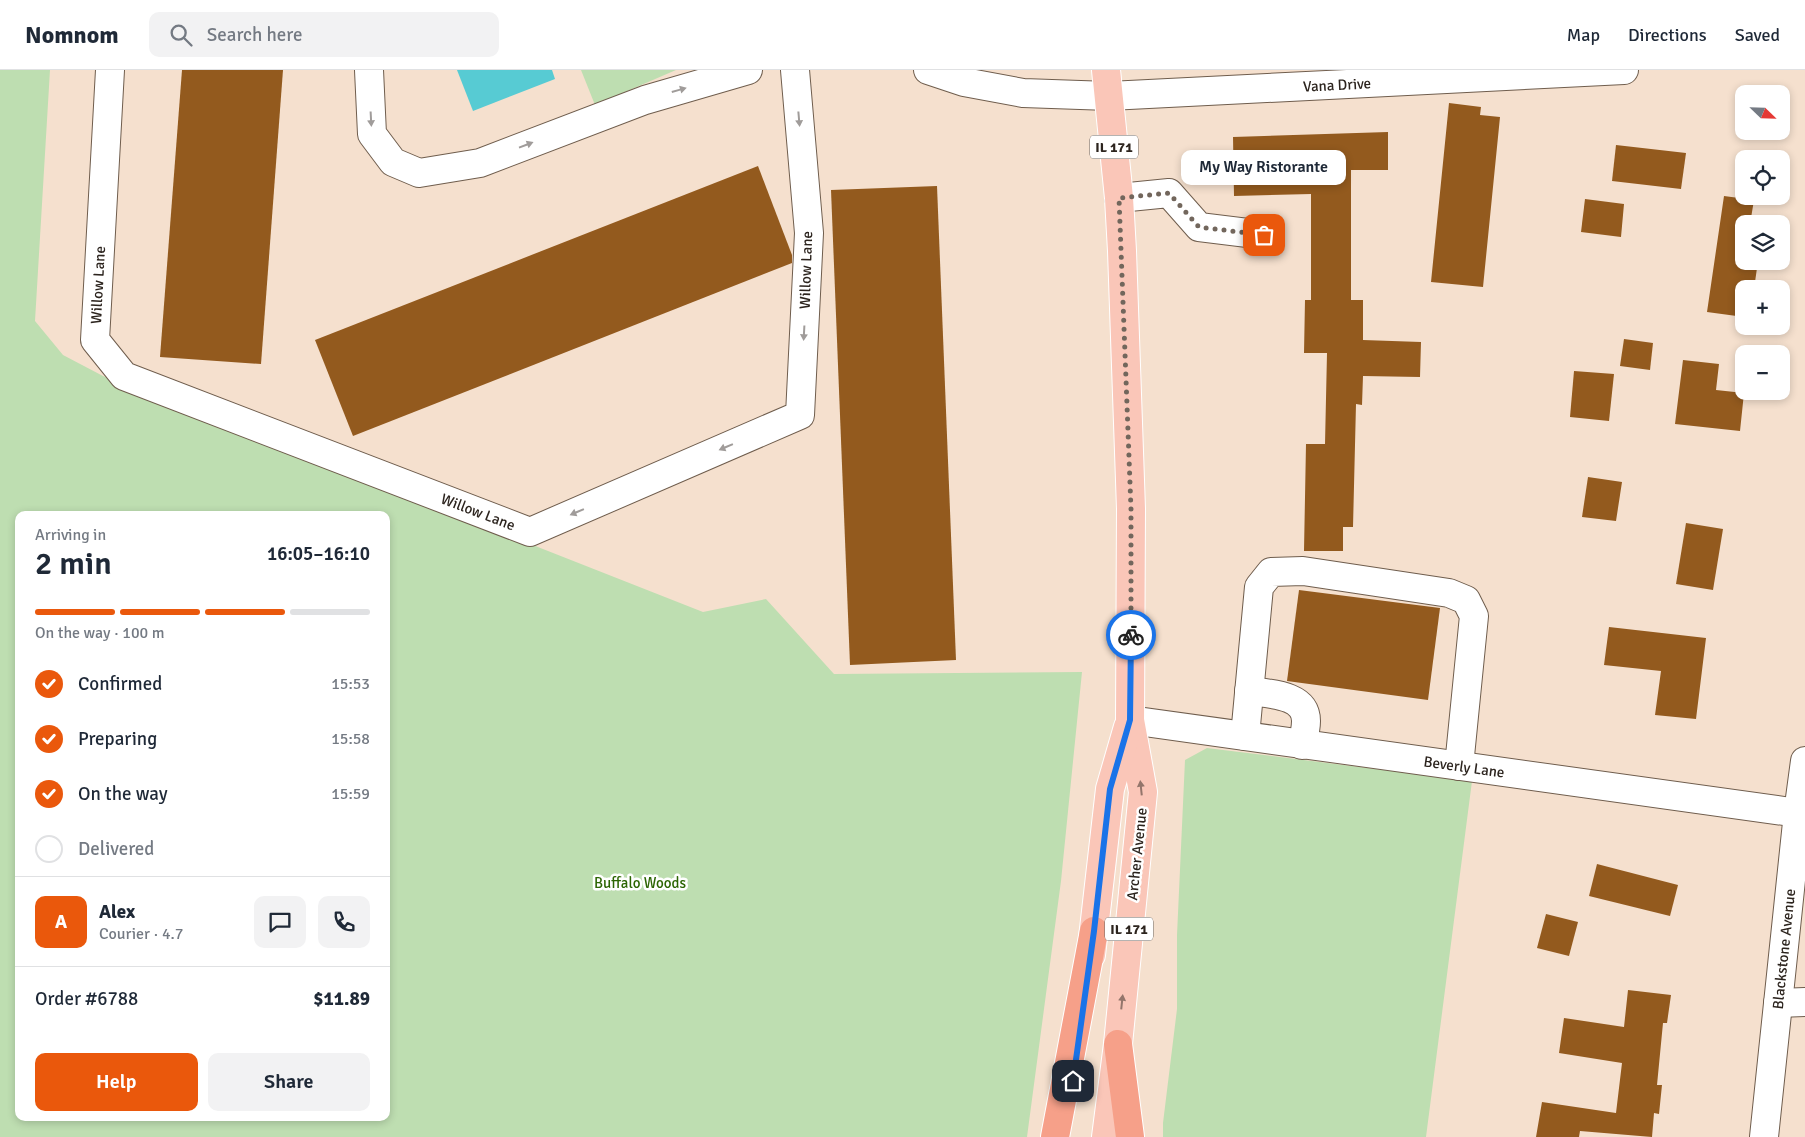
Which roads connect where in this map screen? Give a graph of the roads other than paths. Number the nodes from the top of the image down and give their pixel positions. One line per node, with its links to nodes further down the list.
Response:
1 (110, 70): 4 (street, Willow Lane, one-way to 1)
2 (369, 70): 3 (street, one-way to 3)
3 (748, 70)
4 (795, 70)
5 (928, 70): 7 (street)
6 (1624, 70): 7 (street, Vana Drive)
7 (1107, 83): 8 (main road, Archer Avenue / IL 171)
8 (1119, 198): 9 (street); 11 (main road, Archer Avenue / IL 171)
9 (1264, 235)
10 (1249, 692): 12 (street); 13 (street); 15 (street)
11 (1130, 720): 12 (street, Beverly Lane); 17 (main road, Archer Avenue / IL 171); 20 (main road, Archer Avenue / IL 171, one-way to 11)
12 (1245, 736): 13 (street, Beverly Lane)
13 (1302, 745): 15 (street, Beverly Lane)
14 (1805, 762): 16 (street, Blackstone Avenue)
15 (1459, 766): 16 (street, Beverly Lane)
16 (1798, 813): 19 (street, Blackstone Avenue)
17 (1094, 931): 21 (highway); 22 (main road, Archer Avenue / IL 171)
18 (1805, 1002): 19 (street)
19 (1778, 1003): 25 (street, Blackstone Avenue)
20 (1118, 1044): 23 (main road, Archer Avenue / IL 171); 24 (highway)
21 (1054, 1137)
22 (1065, 1137)
23 (1106, 1137)
24 (1130, 1137)
25 (1764, 1137)

